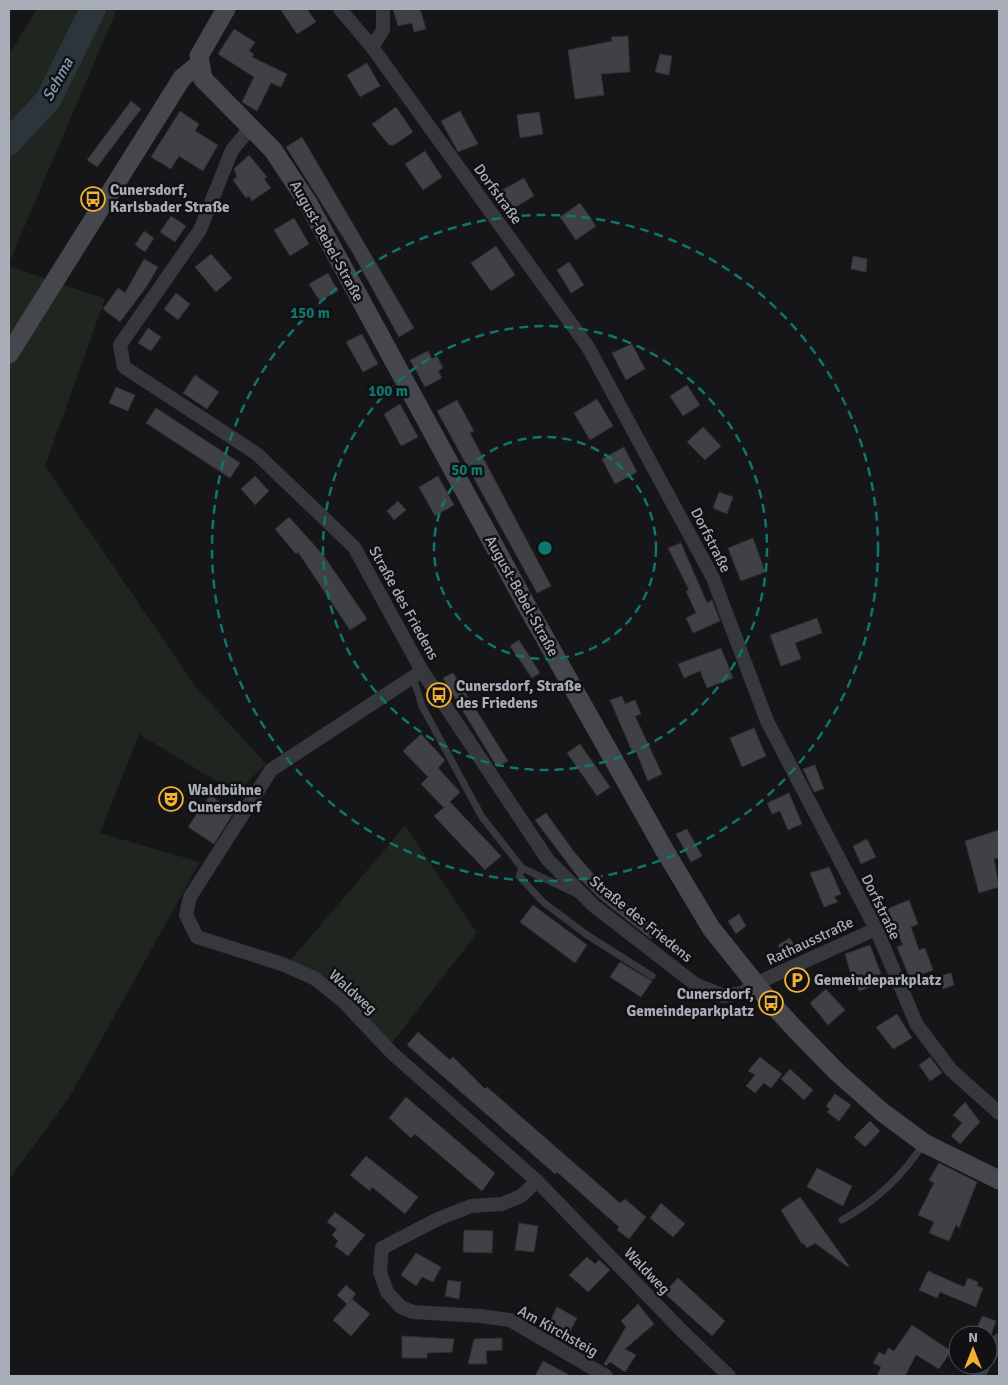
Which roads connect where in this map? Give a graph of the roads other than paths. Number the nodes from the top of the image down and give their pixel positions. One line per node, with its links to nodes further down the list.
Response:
1 (226, 9): 5 (main road)
2 (340, 9): 4 (street, Dorfstraße)
3 (384, 9): 4 (street)
4 (372, 47): 11 (street, Dorfstraße)
5 (199, 64): 6 (main road, August-Bebel-Straße); 7 (main road)
6 (252, 126): 8 (street, Straße des Friedens); 13 (main road, August-Bebel-Straße)
7 (9, 354)
8 (418, 674): 9 (lane); 10 (street, Straße des Friedens); 17 (street, Waldweg)
9 (522, 868): 10 (lane); 12 (lane)
10 (586, 898): 13 (street, Straße des Friedens)
11 (876, 929): 13 (street, Rathausstraße); 14 (street, Dorfstraße)
12 (652, 976)
13 (757, 983): 15 (main road, August-Bebel-Straße)
14 (999, 1113)
15 (924, 1143): 16 (main road, August-Bebel-Straße); 18 (lane)
16 (999, 1180)
17 (537, 1181): 19 (street, Am Kirchsteig); 20 (street, Waldweg)
18 (842, 1220)
19 (606, 1376)
20 (729, 1376)

